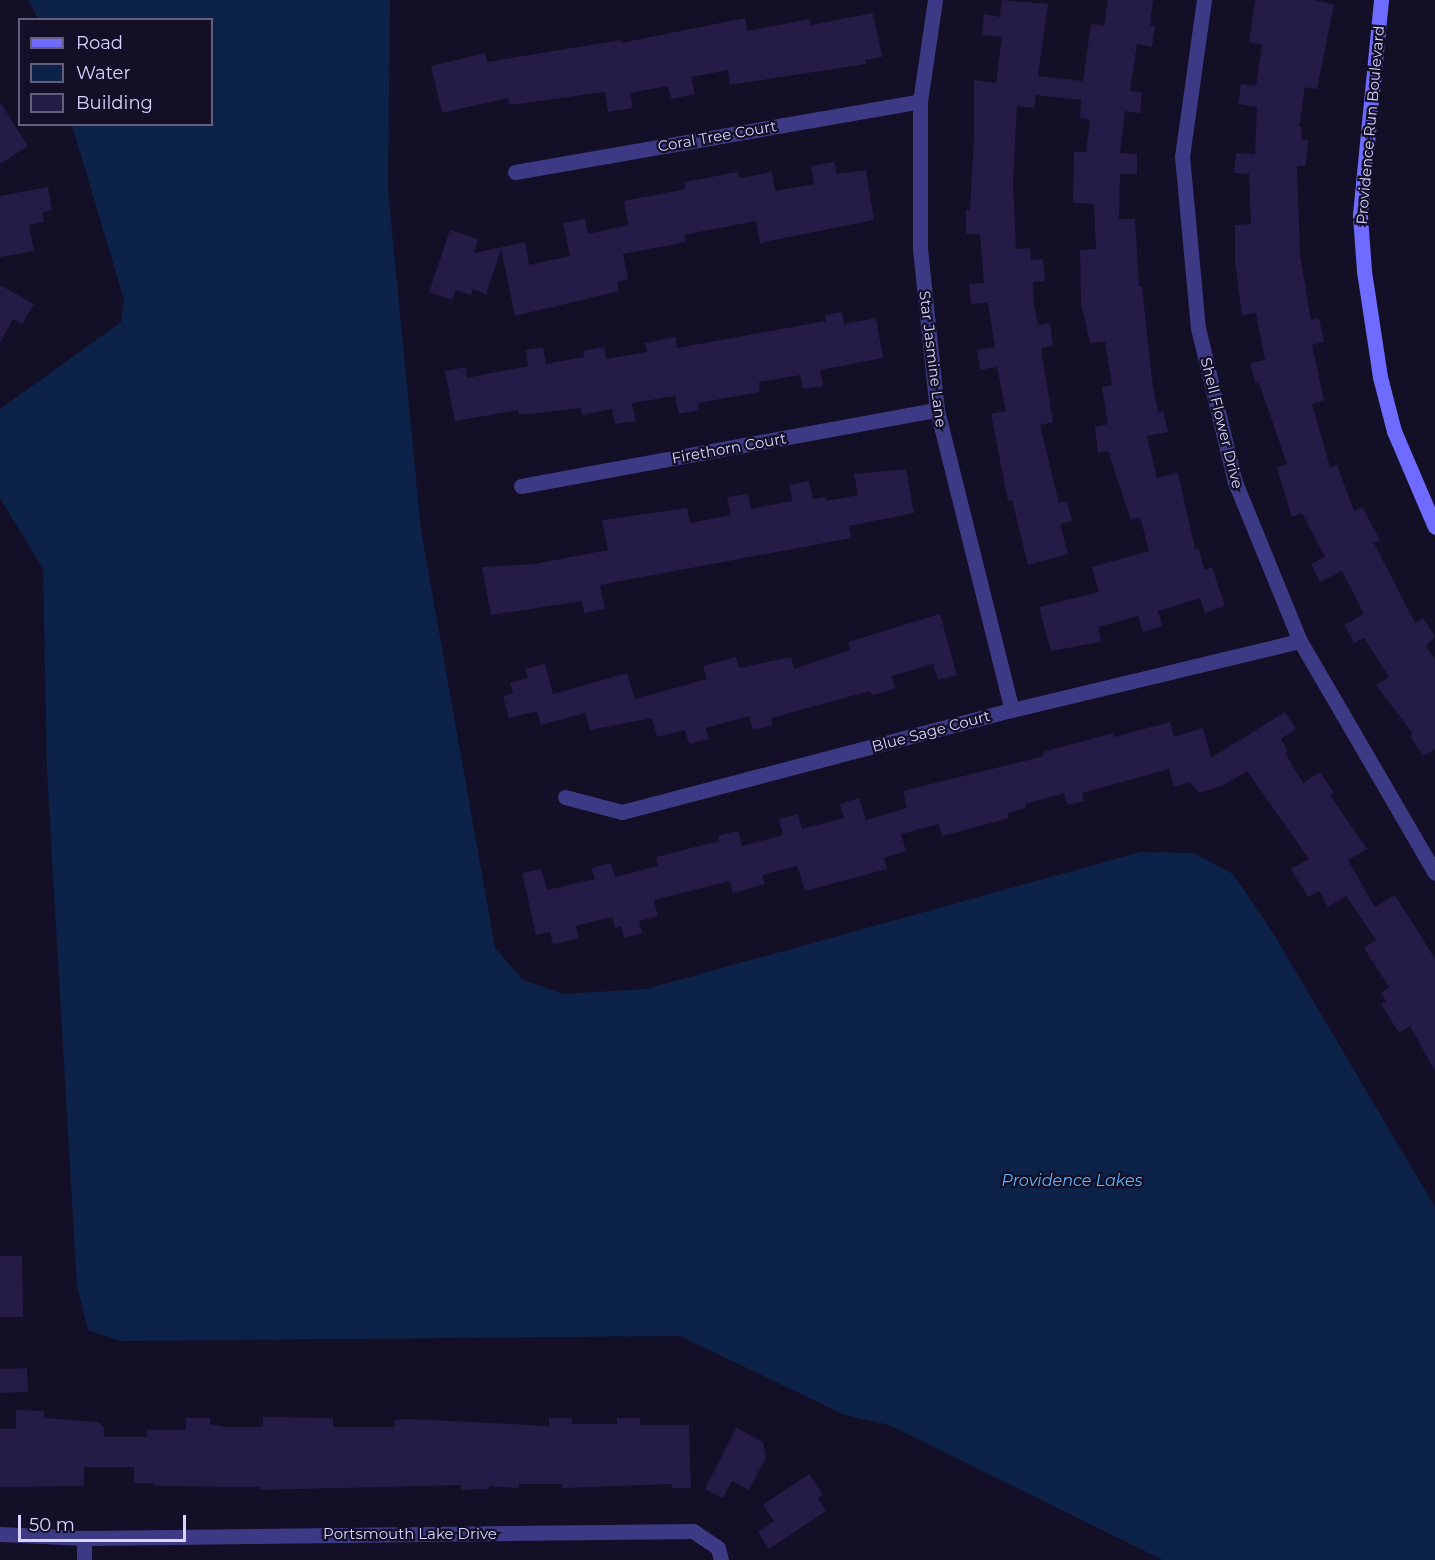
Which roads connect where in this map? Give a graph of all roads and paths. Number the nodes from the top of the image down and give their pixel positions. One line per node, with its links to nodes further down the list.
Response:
1 (935, 0): 4 (street, Star Jasmine Lane)
2 (1204, 0): 9 (street, Shell Flower Drive)
3 (1381, 0): 8 (street, Providence Run Boulevard)
4 (920, 101): 5 (street, Coral Tree Court); 6 (street, Star Jasmine Lane)
5 (515, 172)
6 (937, 410): 7 (street, Firethorn Court); 10 (street, Star Jasmine Lane)
7 (521, 486)
8 (1435, 527)
9 (1300, 641): 10 (street, Blue Sage Court); 12 (street, Shell Flower Drive)
10 (1012, 710): 11 (street, Blue Sage Court)
11 (565, 796)
12 (1435, 873)
13 (0, 1534): 14 (street, Portsmouth Lake Drive)
14 (84, 1538): 15 (street); 16 (street, Portsmouth Lake Drive)
15 (84, 1560)
16 (721, 1560)

